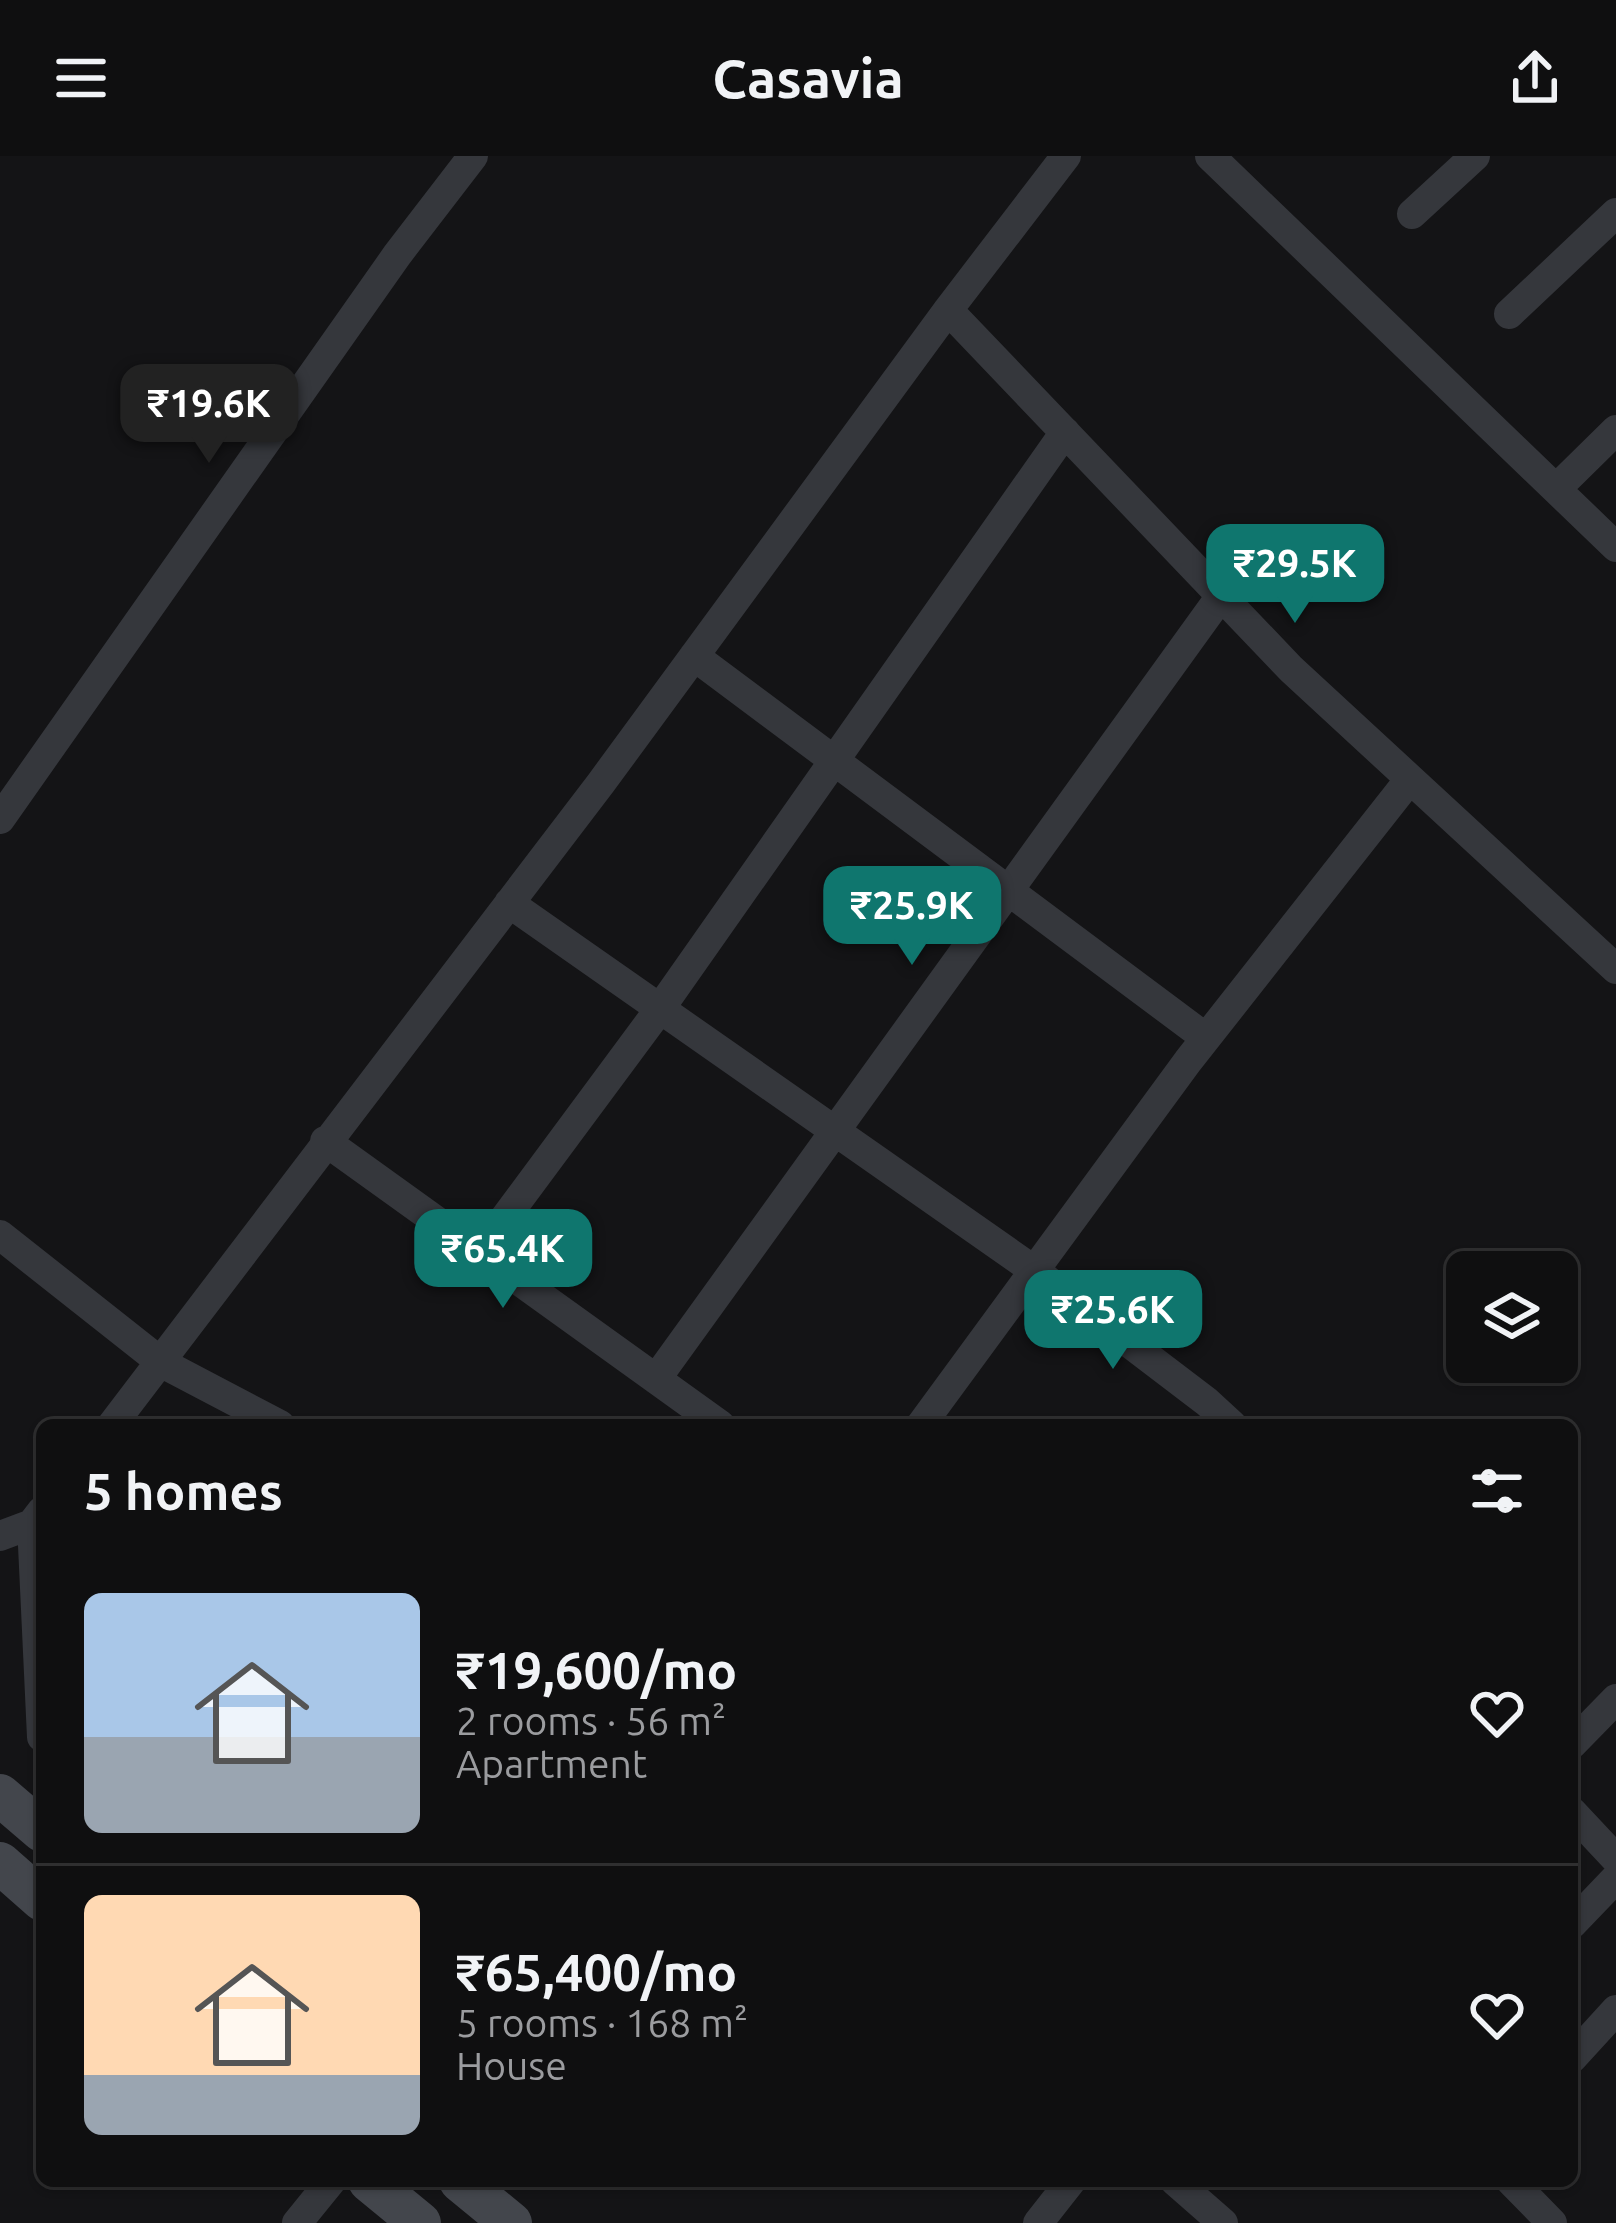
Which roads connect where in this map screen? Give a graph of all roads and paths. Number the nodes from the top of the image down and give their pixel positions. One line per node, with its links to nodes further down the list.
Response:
1 (473, 156): 17 (street)
2 (1066, 156): 7 (street)
3 (1210, 156): 11 (street)
4 (1475, 156): 6 (street)
5 (1616, 213): 8 (street)
6 (1412, 214)
7 (948, 310): 10 (street); 14 (street)
8 (1508, 314)
9 (1616, 430): 11 (street)
10 (1065, 432): 13 (street); 15 (street)
11 (1556, 489): 12 (street)
12 (1616, 547)
13 (1221, 596): 16 (street); 18 (street)
14 (694, 656): 15 (street); 19 (street)
15 (834, 760): 18 (street); 21 (street)
16 (1410, 778): 20 (street); 22 (street)
17 (0, 819)
18 (1006, 890): 22 (street); 23 (street)
19 (508, 903): 21 (street); 24 (street)
20 (1616, 969)
21 (659, 1010): 23 (street); 26 (street)
22 (1206, 1038): 27 (street)
23 (835, 1134): 27 (street); 29 (street)
24 (325, 1142): 26 (street); 28 (street)
25 (0, 1234): 28 (street)
26 (479, 1253): 29 (street)
27 (1034, 1271): 33 (street); 34 (street)
28 (162, 1363): 30 (street); 31 (street)
29 (656, 1379): 32 (street)
30 (117, 1419)
31 (269, 1419)
32 (712, 1419)
33 (925, 1419)
34 (1224, 1419)
35 (36, 1518): 36 (street)
36 (0, 1536)
37 (1616, 1700): 38 (street)
38 (1578, 1738)
39 (0, 1795): 41 (street)
40 (1578, 1818): 42 (street)
41 (36, 1826)
42 (1616, 1859)
43 (0, 1864): 45 (street)
44 (1616, 1878): 46 (street)
45 (36, 1895)
46 (1578, 1918)
47 (1616, 2011): 48 (street)
48 (1578, 2052)
49 (327, 2187): 55 (street)
50 (376, 2187): 56 (street)
51 (467, 2187): 57 (street)
52 (1066, 2187): 58 (street)
53 (1182, 2187): 59 (street)
54 (1517, 2187): 60 (street)
55 (298, 2223)
56 (420, 2223)
57 (511, 2223)
58 (1038, 2223)
59 (1223, 2223)
60 (1552, 2223)

